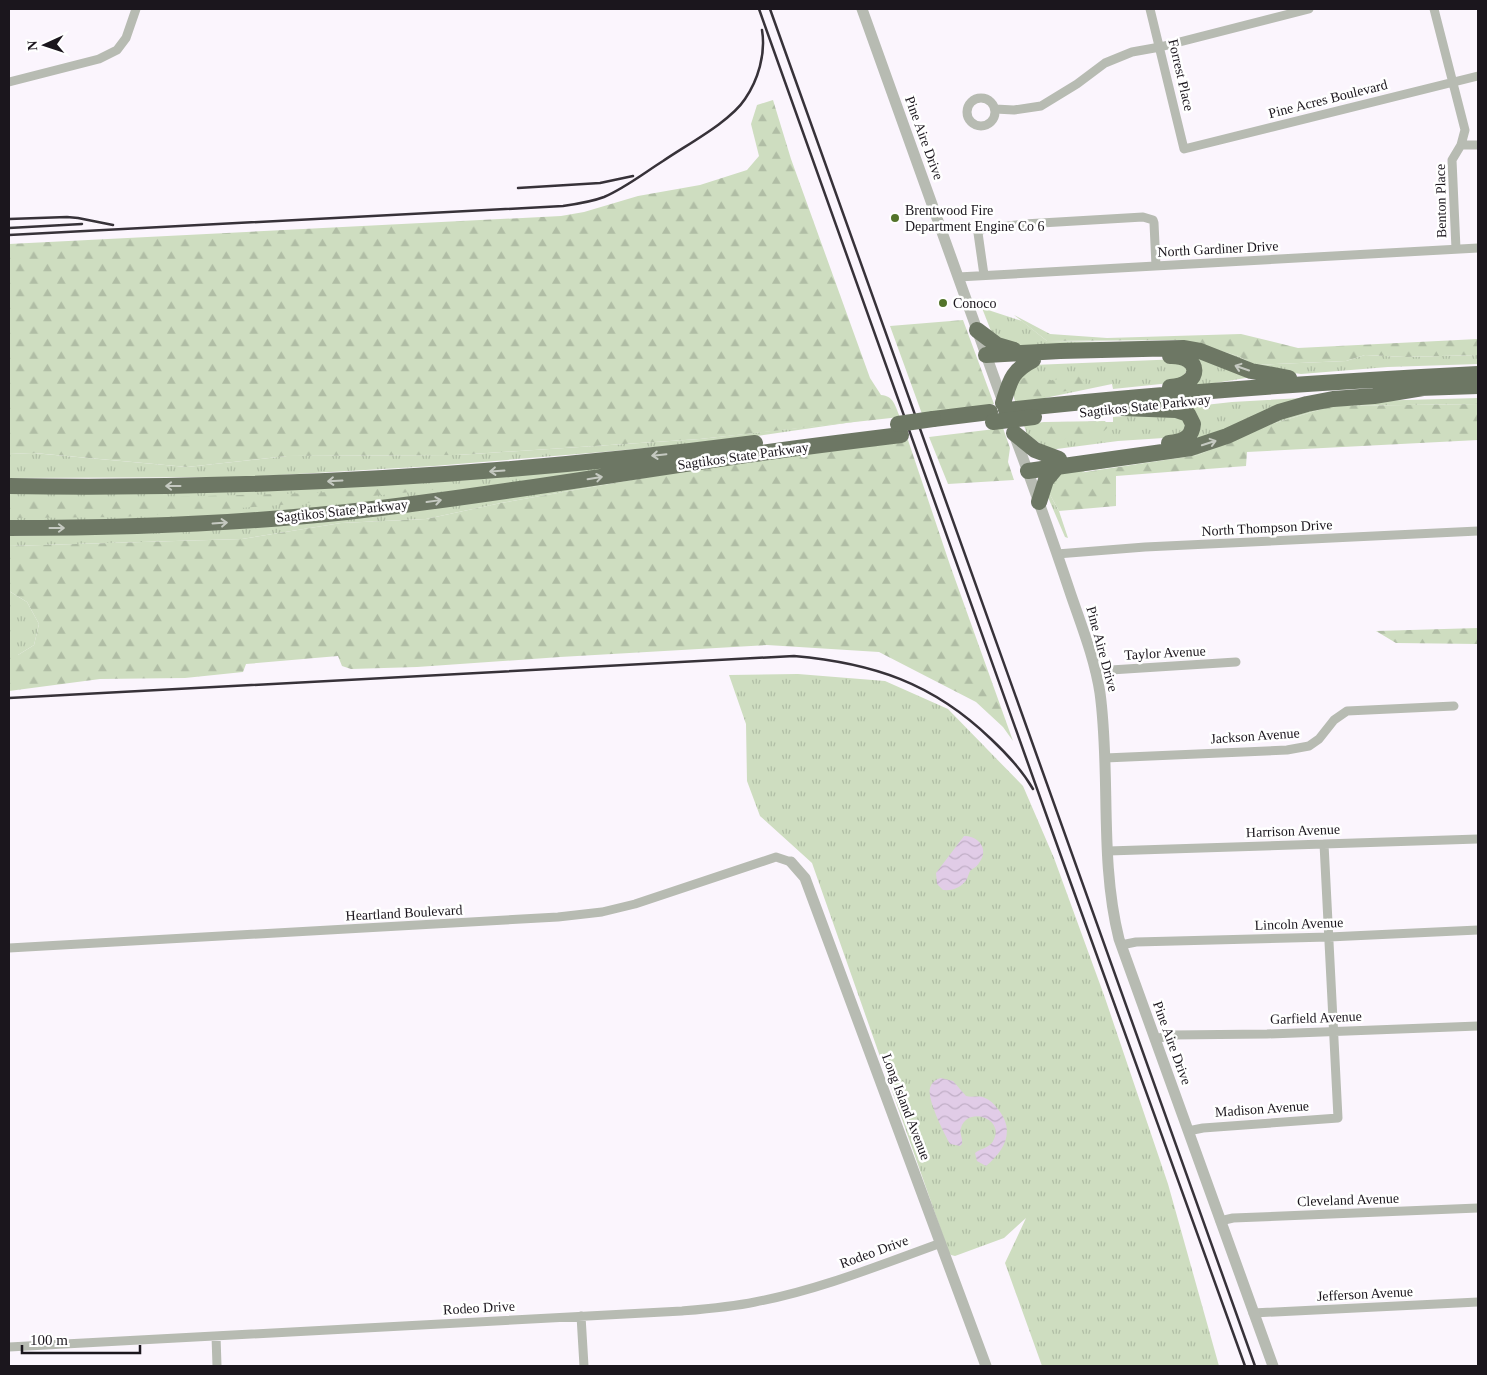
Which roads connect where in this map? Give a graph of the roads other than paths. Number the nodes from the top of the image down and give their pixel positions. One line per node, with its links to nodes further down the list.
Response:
1 (136, 9): 8 (street)
2 (865, 9): 18 (street, Pine Aire Drive)
3 (1150, 9): 6 (street, Forrest Place)
4 (1309, 9): 6 (street)
5 (1434, 9): 9 (street, Benton Place)
6 (1160, 47): 10 (street); 13 (street, Forrest Place)
7 (1478, 76): 9 (street, Pine Acres Boulevard)
8 (9, 82)
9 (1453, 83): 11 (street, Benton Place); 13 (street, Pine Acres Boulevard)
10 (995, 109)
11 (1461, 145): 12 (street); 15 (street, Benton Place)
12 (1478, 145)
13 (1184, 149)
14 (1478, 248): 15 (street, North Gardiner Drive)
15 (1456, 249): 16 (street, North Gardiner Drive)
16 (1156, 266): 17 (street, North Gardiner Drive); 17 (street)
17 (984, 275): 18 (street, North Gardiner Drive)
18 (958, 276): 19 (street, Pine Aire Drive)
19 (977, 330): 20 (highway); 21 (street, Pine Aire Drive)
20 (1036, 356): 21 (highway); 23 (highway, one-way to 20); 26 (highway); 27 (highway)
21 (987, 358): 27 (street, Pine Aire Drive)
22 (1478, 374): 23 (highway, Sagtikos State Parkway)
23 (1342, 381): 26 (highway, Sagtikos State Parkway)
24 (1478, 386): 25 (highway, Sagtikos State Parkway)
25 (1429, 387): 26 (highway, Sagtikos State Parkway); 30 (highway, one-way to 25)
26 (1125, 403): 27 (highway, Sagtikos State Parkway, bridge); 30 (highway)
27 (996, 413): 28 (highway, Sagtikos State Parkway); 29 (street, Pine Aire Drive)
28 (900, 429): 32 (highway, Sagtikos State Parkway, one-way to 32); 34 (highway, Sagtikos State Parkway, one-way to 28)
29 (1014, 433): 30 (highway); 31 (street, Pine Aire Drive)
30 (1058, 463): 31 (highway); 33 (highway)
31 (1026, 468): 33 (street, Pine Aire Drive)
32 (9, 486)
33 (1039, 502): 36 (street, Pine Aire Drive)
34 (9, 528)
35 (1478, 531): 36 (street, North Thompson Drive)
36 (1057, 554): 38 (street, Pine Aire Drive)
37 (1236, 662): 38 (street, Taylor Avenue)
38 (1095, 671): 40 (street, Pine Aire Drive)
39 (1454, 706): 40 (street, Jackson Avenue)
40 (1104, 758): 43 (street, Pine Aire Drive)
41 (1478, 839): 42 (street, Harrison Avenue)
42 (1324, 844): 43 (street, Harrison Avenue); 46 (street)
43 (1108, 851): 47 (street, Pine Aire Drive)
44 (790, 862): 48 (street, Heartland Boulevard); 55 (street, Long Island Avenue)
45 (1478, 930): 46 (street, Lincoln Avenue)
46 (1329, 938): 47 (street, Lincoln Avenue); 50 (street)
47 (1121, 945): 51 (street, Pine Aire Drive)
48 (9, 948)
49 (1478, 1026): 50 (street, Garfield Avenue)
50 (1334, 1031): 51 (street, Garfield Avenue); 52 (street, Madison Avenue)
51 (1155, 1039): 52 (street, Pine Aire Drive)
52 (1188, 1131): 54 (street, Pine Aire Drive)
53 (1478, 1208): 54 (street, Cleveland Avenue)
54 (1220, 1221): 57 (street, Pine Aire Drive)
55 (941, 1243): 58 (street, Rodeo Drive); 63 (street, Long Island Avenue)
56 (1478, 1302): 57 (street, Jefferson Avenue)
57 (1253, 1313): 64 (street, Pine Aire Drive)
58 (581, 1316): 59 (street, Rodeo Drive); 62 (street)
59 (216, 1336): 60 (street, Rodeo Drive); 61 (street)
60 (9, 1347)
61 (217, 1366)
62 (584, 1366)
63 (986, 1366)
64 (1272, 1366)

